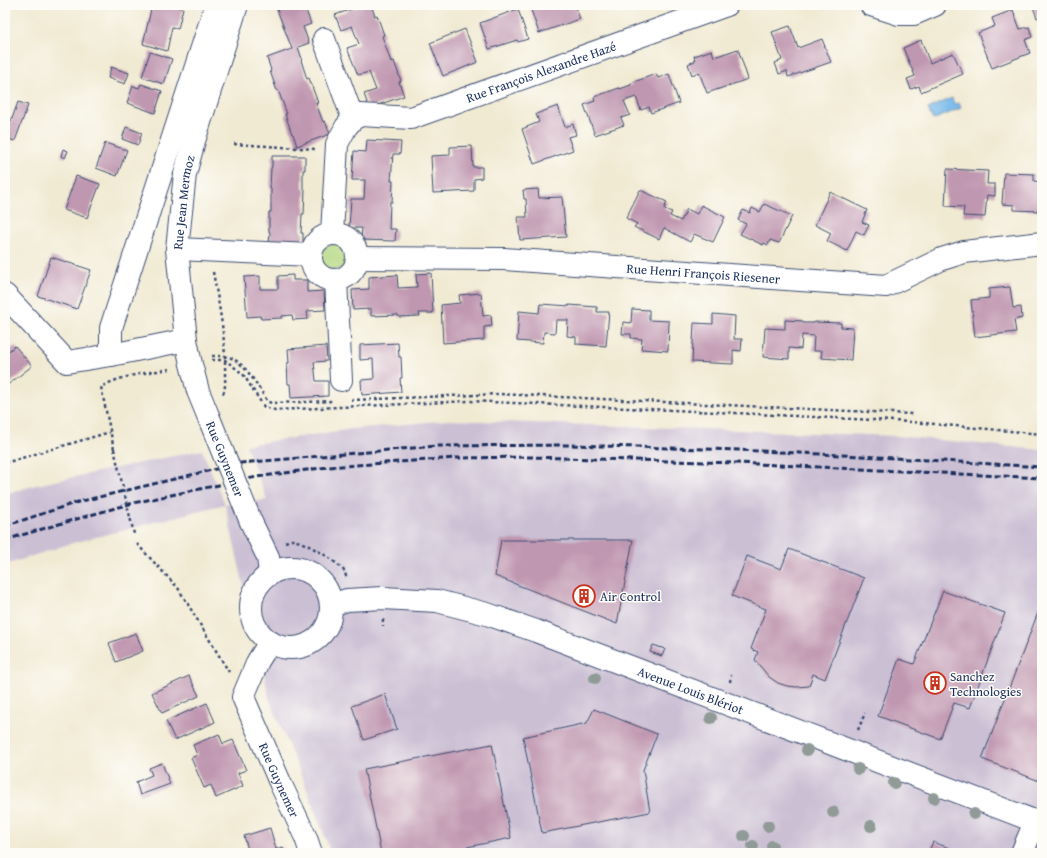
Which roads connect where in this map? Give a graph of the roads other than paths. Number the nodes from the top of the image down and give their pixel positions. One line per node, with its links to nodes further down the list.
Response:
1 (216, 5): 15 (street, Rue Jean Mermoz)
2 (237, 5): 10 (street, Rue Jean Mermoz)
3 (727, 5): 7 (street, Rue François Alexandre Hazé)
4 (871, 5): 5 (street)
5 (935, 5)
6 (324, 39): 7 (street)
7 (353, 119): 8 (street)
8 (332, 234): 11 (street); 12 (street)
9 (1042, 243): 12 (street, Rue Henri François Riesener)
10 (177, 249): 11 (street); 16 (street, Rue Jean Mermoz)
11 (311, 256): 13 (street)
12 (357, 258): 13 (street)
13 (336, 280): 17 (street)
14 (5, 295): 15 (street)
15 (116, 354): 16 (street)
16 (189, 355): 18 (street, Rue Guynemer, bridge)
17 (341, 380)
18 (270, 574): 19 (street); 20 (street)
19 (331, 605): 20 (street); 21 (street, Avenue Louis Blériot)
20 (270, 642): 22 (street, Rue Guynemer)
21 (1039, 823): 23 (street)
22 (311, 853)
23 (1022, 853)

